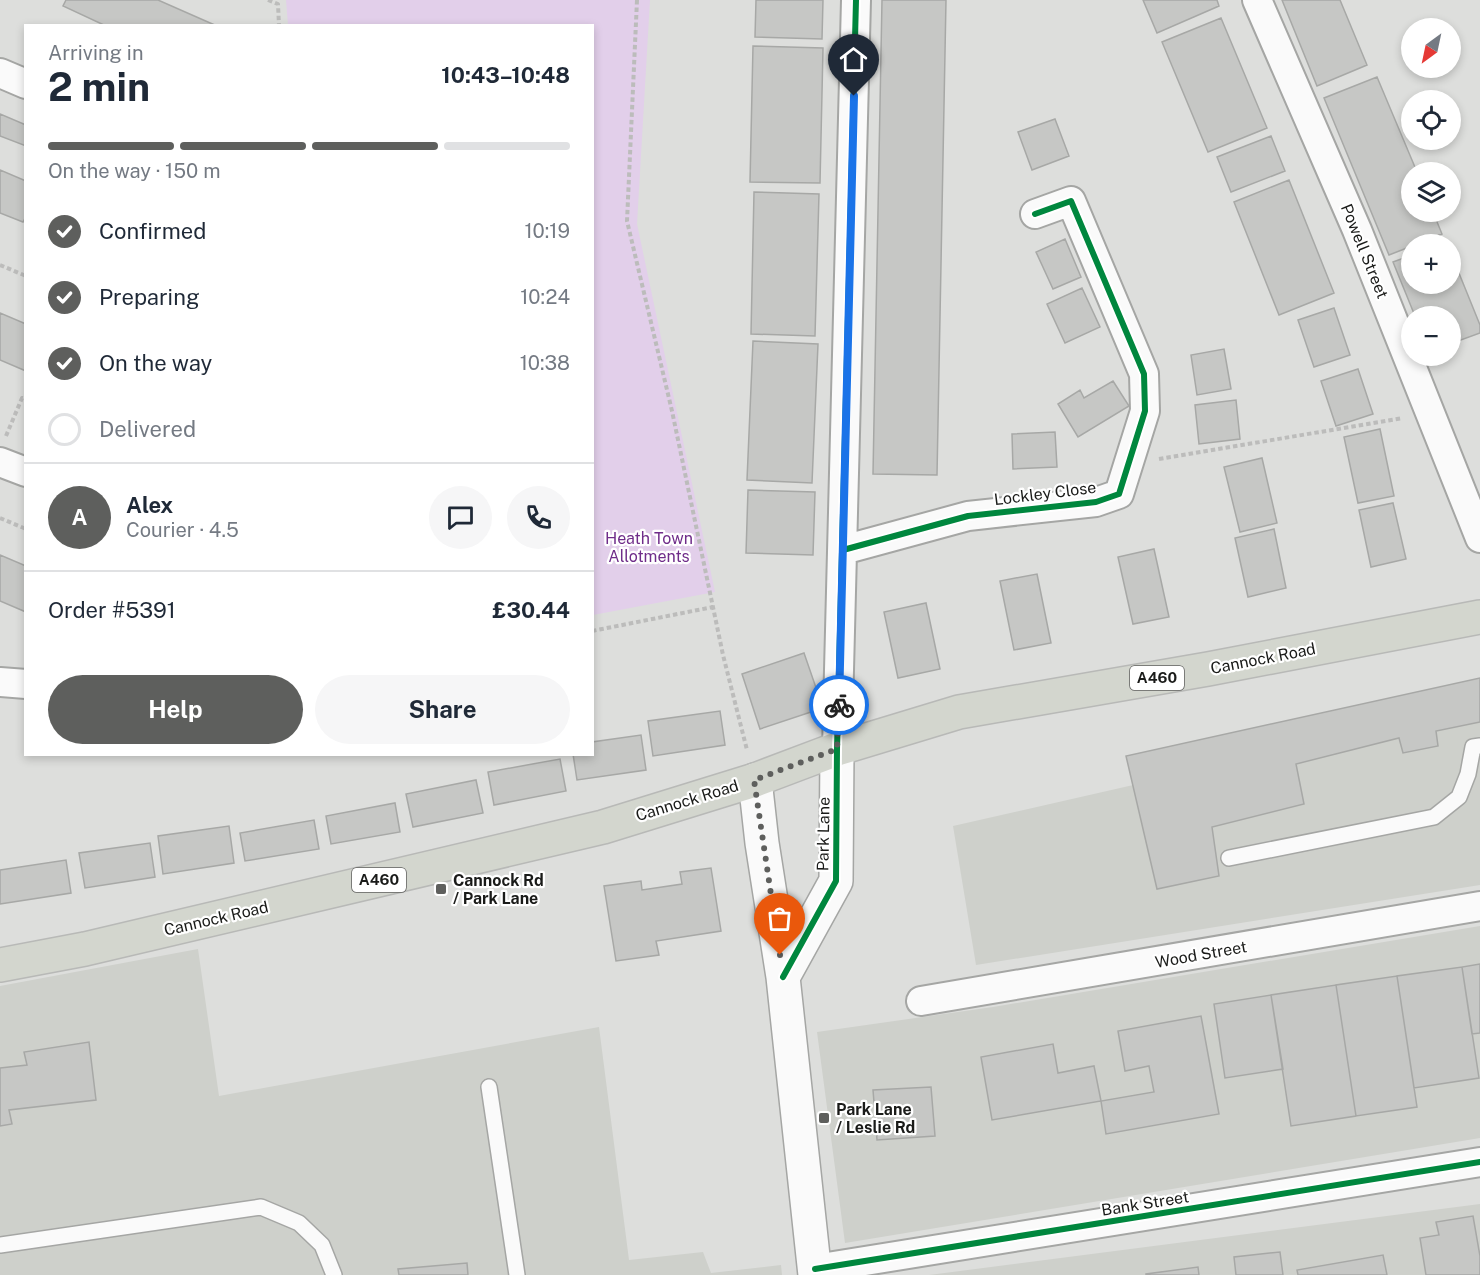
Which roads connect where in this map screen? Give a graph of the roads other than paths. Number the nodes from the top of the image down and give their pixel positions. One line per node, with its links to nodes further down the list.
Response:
1 (856, 0): 9 (street)
2 (1257, 0): 8 (street, Powell Street)
3 (0, 73): 4 (street)
4 (24, 83)
5 (1035, 214): 9 (street, Lockley Close)
6 (2, 451): 7 (street)
7 (24, 470)
8 (1480, 538)
9 (843, 550): 14 (street)
10 (1480, 617): 14 (highway, Cannock Road / A460)
11 (0, 682): 12 (street)
12 (24, 684)
13 (1480, 746): 16 (lane)
14 (837, 749): 15 (highway, Cannock Road / A460); 19 (street, Park Lane)
15 (754, 780): 18 (highway, Cannock Road / A460); 19 (street)
16 (1229, 858)
17 (1480, 906): 20 (street, Wood Street)
18 (0, 965)
19 (783, 977): 24 (street)
20 (921, 1001)
21 (489, 1088): 26 (lane)
22 (1480, 1162): 24 (street, Bank Street)
23 (0, 1245): 25 (lane)
24 (815, 1272)
25 (334, 1275)
26 (517, 1275)

